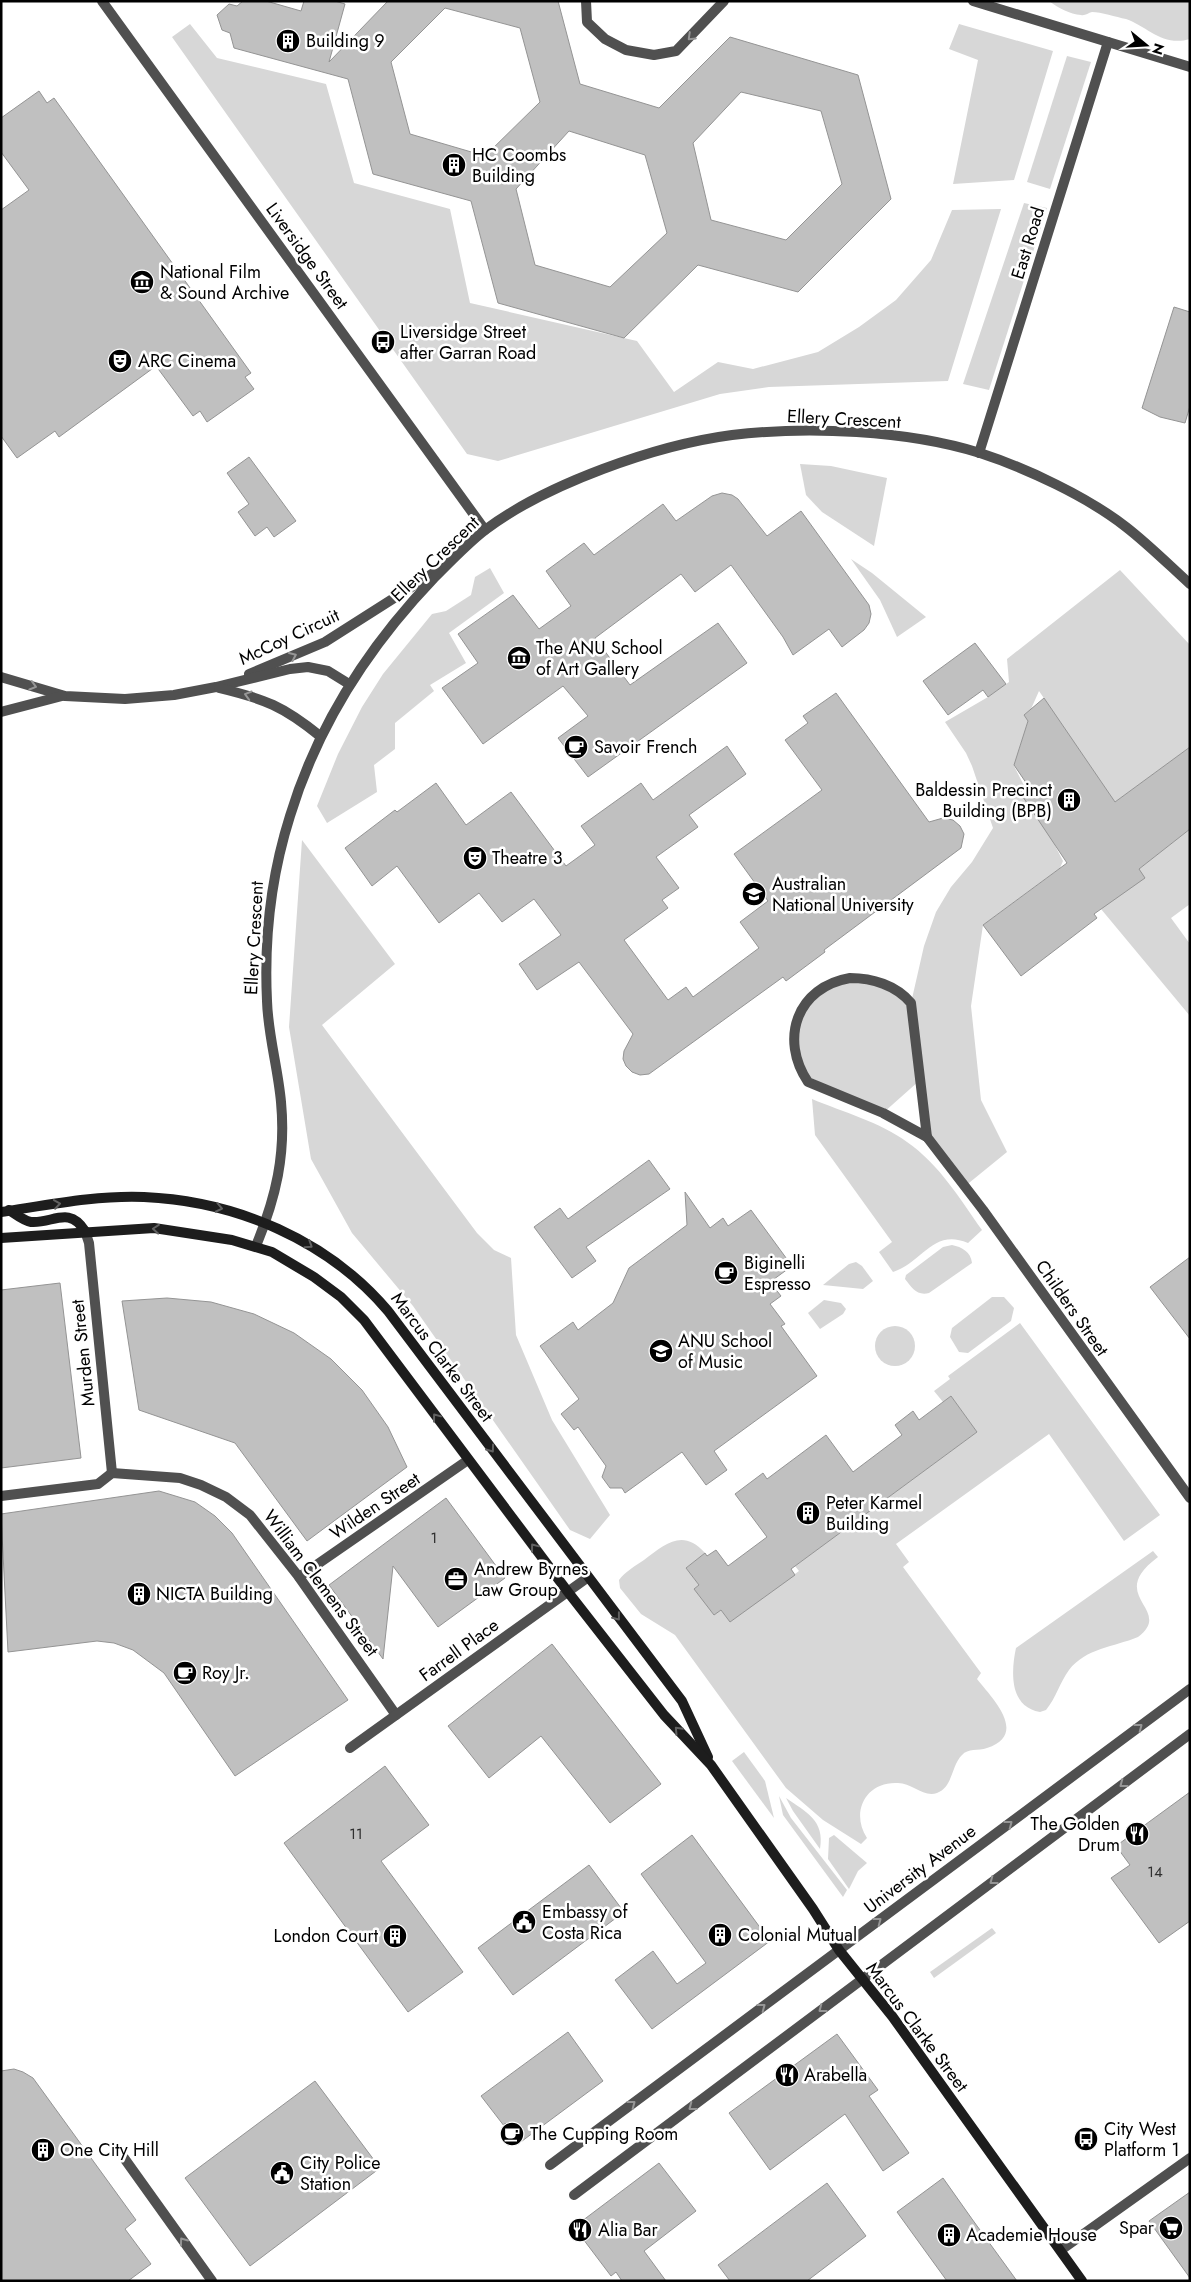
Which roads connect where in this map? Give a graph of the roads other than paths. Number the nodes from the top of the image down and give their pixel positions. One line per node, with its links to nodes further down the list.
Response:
1 (102, 1): 8 (street, Liversidge Street)
2 (586, 1): 3 (street, one-way to 2)
3 (724, 1)
4 (973, 1): 5 (street)
5 (1108, 42): 6 (street); 7 (street, East Road)
6 (1190, 67)
7 (979, 453): 8 (street, Ellery Crescent); 10 (street, Ellery Crescent)
8 (485, 530): 9 (street, Ellery Crescent)
9 (450, 562): 12 (street, Ellery Crescent); 13 (street, McCoy Circuit, one-way to 9)
10 (1190, 584)
11 (1, 676): 14 (street, McCoy Circuit, one-way to 14)
12 (349, 684): 13 (street, McCoy Circuit); 16 (street, Ellery Crescent)
13 (216, 688): 14 (street, McCoy Circuit); 16 (street, McCoy Circuit, one-way to 13)
14 (65, 696): 15 (street, McCoy Circuit)
15 (1, 712)
16 (320, 736): 19 (street, Ellery Crescent)
17 (928, 1137): 17 (street); 26 (street, Childers Street)
18 (5, 1211): 19 (street, Marcus Clarke Street, one-way to 19); 20 (street)
19 (265, 1224): 22 (street, Ellery Crescent); 28 (street, Marcus Clarke Street, one-way to 28)
20 (85, 1231): 21 (street, Marcus Clarke Street); 22 (street, Marcus Clarke Street, one-way to 20); 24 (street, Murden Street)
21 (1, 1238)
22 (256, 1246): 23 (street, Marcus Clarke Street, one-way to 22)
23 (468, 1460): 27 (street, Wilden Street); 29 (street, Marcus Clarke Street, one-way to 23)
24 (112, 1473): 25 (street); 27 (street, William Clemens Street)
25 (1, 1496)
26 (1190, 1498)
27 (299, 1577): 31 (street, William Clemens Street)
28 (588, 1578): 29 (street, Farrell Place); 34 (street, Marcus Clarke Street, one-way to 34)
29 (568, 1592): 31 (street, Farrell Place); 34 (street, Marcus Clarke Street, one-way to 29)
30 (1190, 1689): 35 (street, University Avenue, one-way to 30)
31 (396, 1714): 33 (street, Farrell Place)
32 (1190, 1734): 36 (street, one-way to 36)
33 (350, 1748)
34 (711, 1765): 35 (street, Marcus Clarke Street)
35 (839, 1950): 36 (street, Marcus Clarke Street); 39 (street, University Avenue, one-way to 35)
36 (861, 1980): 40 (street, one-way to 40); 41 (street, Marcus Clarke Street)
37 (124, 2158): 42 (street, one-way to 37)
38 (1190, 2158): 41 (street)
39 (550, 2165)
40 (574, 2195)
41 (1061, 2250): 43 (street, Marcus Clarke Street)
42 (212, 2281)
43 (1082, 2281)

